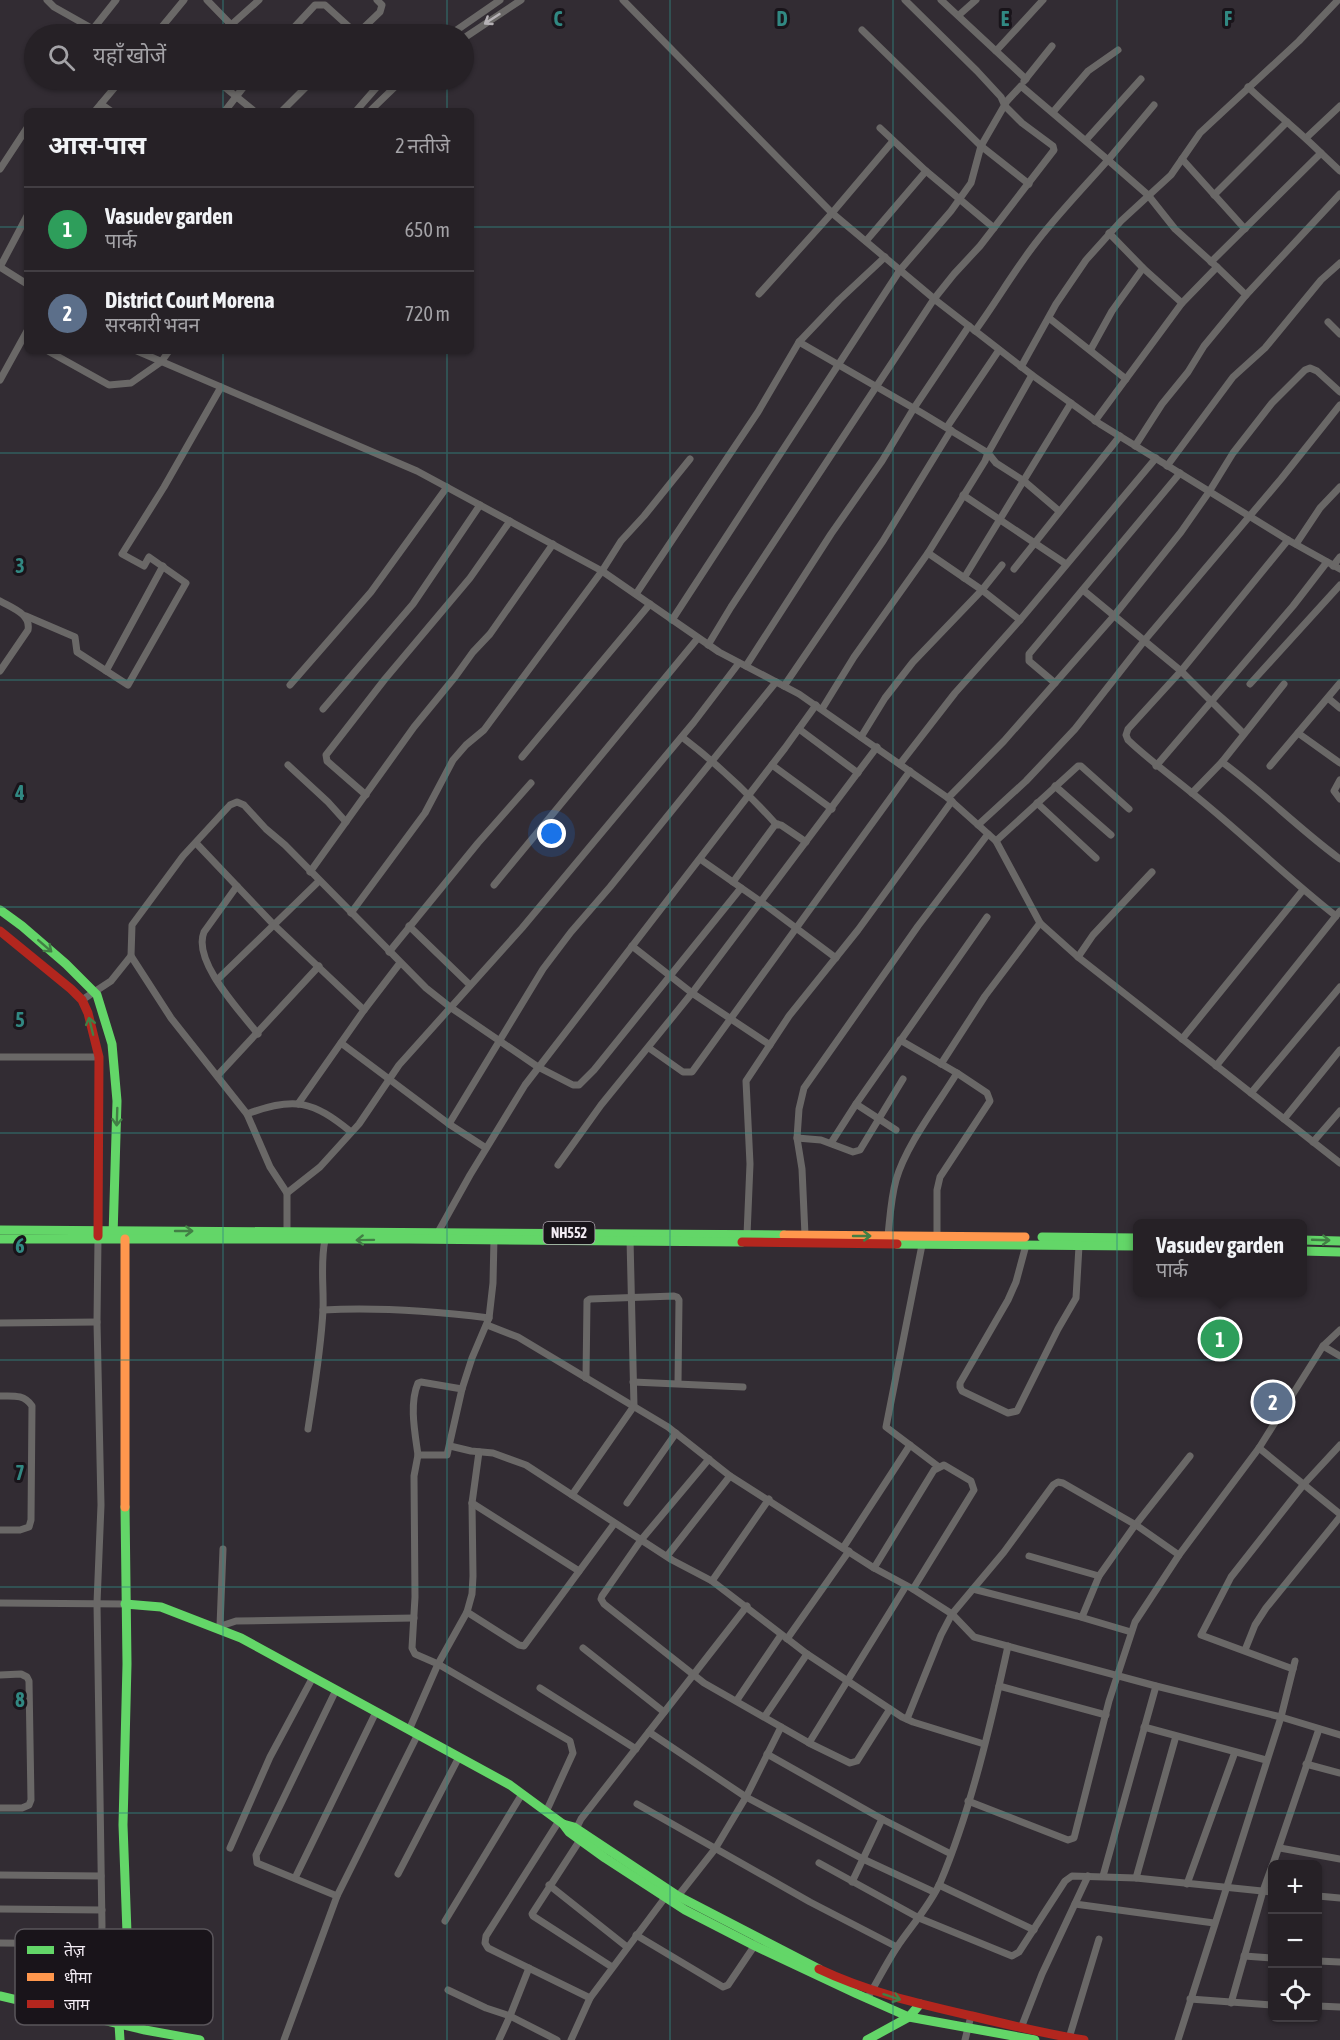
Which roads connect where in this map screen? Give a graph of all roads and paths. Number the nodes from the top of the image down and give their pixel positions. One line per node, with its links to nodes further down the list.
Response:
1 (47, 0): 16 (street)
2 (60, 0): 16 (street)
3 (116, 0): 19 (street)
4 (184, 0): 20 (street)
5 (207, 0): 21 (street)
6 (259, 0): 22 (street)
7 (377, 0): 25 (street)
8 (500, 0): 26 (street)
9 (521, 0): 28 (street, one-way to 28)
10 (622, 0): 72 (street)
11 (905, 0): 44 (street)
12 (941, 0): 17 (street)
13 (976, 0): 17 (street)
14 (1043, 0): 31 (street)
15 (1338, 0): 34 (street)
16 (54, 7): 18 (street)
17 (959, 15): 31 (street)
18 (83, 24)
19 (101, 24)
20 (167, 24)
21 (229, 24)
22 (233, 24)
23 (297, 24): 24 (street)
24 (346, 24)
25 (367, 24)
26 (465, 24)
27 (862, 30): 60 (street)
28 (474, 31)
29 (1052, 46): 33 (street)
30 (1118, 50): 53 (street)
31 (996, 51): 33 (street)
32 (1141, 79): 58 (street)
33 (1023, 82): 44 (street); 53 (street)
34 (1248, 87): 54 (street); 62 (street)
35 (113, 90): 42 (street)
36 (227, 90): 41 (street)
37 (241, 90): 41 (street)
38 (303, 90): 50 (street)
39 (374, 90): 51 (street)
40 (391, 90): 52 (street)
41 (235, 97): 48 (street); 49 (street)
42 (101, 104): 46 (street); 47 (street)
43 (1154, 105): 63 (street)
44 (1005, 106): 60 (street); 67 (street)
45 (1340, 106): 57 (street)
46 (98, 108)
47 (107, 108)
48 (227, 108)
49 (250, 108)
50 (285, 108)
51 (359, 108)
52 (372, 108)
53 (1053, 112): 58 (street)
54 (1287, 122): 57 (street); 70 (street)
55 (880, 128): 59 (street)
56 (24, 133): 64 (street)
57 (1306, 138): 61 (street)
58 (1086, 140): 63 (street)
59 (893, 141): 65 (street); 72 (street)
60 (981, 146): 67 (street); 71 (street)
61 (1321, 153): 66 (street); 75 (street)
62 (1182, 159): 69 (street); 70 (street)
63 (1108, 160): 69 (street); 92 (street)
64 (0, 170)
65 (926, 171): 71 (street); 77 (street)
66 (1340, 171)
67 (1029, 184): 74 (street)
68 (1340, 194): 86 (street)
69 (1148, 195): 76 (street); 80 (street)
70 (1214, 195): 75 (street)
71 (959, 199): 74 (street); 83 (street)
72 (832, 213): 77 (street); 85 (street)
73 (24, 222): 81 (street)
74 (994, 228): 87 (street)
75 (1245, 229): 80 (street)
76 (1109, 233): 82 (street); 89 (street)
77 (866, 241): 78 (street)
78 (885, 257): 83 (street); 95 (street)
79 (1340, 263): 122 (street)
80 (1214, 264): 86 (street); 88 (street)
81 (0, 267): 84 (street)
82 (1143, 268): 88 (street); 96 (street)
83 (900, 270): 87 (street); 104 (street)
84 (24, 282)
85 (759, 294)
86 (1246, 295): 118 (street)
87 (934, 299): 91 (street); 110 (street)
88 (1182, 303): 107 (street)
89 (1048, 318): 96 (street); 105 (street)
90 (1328, 322): 93 (street)
91 (969, 326): 92 (street); 114 (street)
92 (975, 332): 98 (street)
93 (1340, 334)
94 (24, 337): 99 (street)
95 (799, 342): 104 (street); 150 (street)
96 (1091, 349): 107 (street)
97 (24, 350): 99 (street)
98 (999, 350): 105 (street); 116 (street)
99 (15, 354): 108 (street)
100 (53, 354): 103 (street)
101 (144, 354): 103 (street)
102 (167, 354): 103 (street)
103 (161, 362): 109 (street)
104 (837, 365): 110 (street); 155 (street)
105 (1021, 367): 106 (street)
106 (1032, 375): 112 (street); 119 (street)
107 (1126, 378): 115 (street)
108 (0, 380)
109 (221, 387): 125 (street); 142 (street)
110 (876, 388): 114 (street); 159 (street)
111 (1340, 392): 127 (street)
112 (1071, 404): 115 (street); 124 (street)
113 (1340, 405): 131 (street)
114 (914, 408): 116 (street); 160 (street)
115 (1095, 421): 117 (street)
116 (949, 429): 119 (street); 170 (street)
117 (1120, 436): 118 (street); 130 (street)
118 (1135, 446): 120 (street)
119 (988, 453): 124 (street); 128 (street)
120 (1156, 458): 122 (street); 140 (street)
121 (690, 459): 145 (street)
122 (1167, 466): 123 (street)
123 (1180, 474): 127 (street); 149 (street)
124 (1024, 481): 130 (street); 132 (street)
125 (447, 487): 129 (street); 167 (street)
126 (1340, 487): 137 (street)
127 (1209, 492): 131 (street); 154 (street)
128 (963, 495): 132 (street); 138 (street)
129 (480, 505): 133 (street); 175 (street)
130 (1059, 512): 135 (street)
131 (1249, 515): 134 (street); 158 (street)
132 (1001, 520): 135 (street); 146 (street)
133 (510, 521): 136 (street); 198 (street)
134 (1288, 540): 137 (street); 163 (street)
135 (1035, 542): 140 (street); 144 (street)
136 (553, 544): 145 (street); 198 (street)
137 (1296, 544): 143 (street)
138 (928, 553): 146 (street); 173 (street)
139 (1340, 557): 143 (street)
140 (1066, 564): 156 (street)
141 (1002, 565): 148 (street)
142 (163, 566): 162 (street); 162 (street)
143 (1333, 566): 172 (street)
144 (1014, 569)
145 (602, 571): 150 (street); 225 (street)
146 (964, 578): 148 (street)
147 (1340, 585): 168 (street)
148 (982, 590): 156 (street); 179 (street)
149 (1083, 591): 154 (street); 165 (street)
150 (636, 594): 152 (street)
151 (0, 601): 153 (street)
152 (650, 604): 155 (street); 182 (street)
153 (26, 616): 161 (street); 162 (street)
154 (1113, 616): 158 (street); 165 (street)
155 (672, 620): 157 (street)
156 (1020, 620): 186 (street)
157 (698, 638): 159 (street); 219 (street)
158 (1144, 641): 163 (street); 206 (street)
159 (708, 645): 160 (street)
160 (742, 665): 164 (street); 180 (street)
161 (0, 671)
162 (106, 671)
163 (1181, 671): 172 (street); 189 (street)
164 (776, 682): 170 (street); 183 (street)
165 (1055, 683): 200 (street)
166 (1340, 683): 171 (street)
167 (290, 684)
168 (1250, 684)
169 (1284, 684): 177 (street)
170 (784, 686): 173 (street)
171 (1328, 698): 174 (street); 178 (street)
172 (1212, 700): 177 (street); 189 (street)
173 (819, 707): 176 (street); 179 (street)
174 (1340, 708)
175 (322, 709)
176 (799, 729): 188 (street); 192 (street)
177 (1243, 733): 184 (street)
178 (1298, 733): 185 (street); 190 (street)
179 (861, 736): 181 (street)
180 (682, 737): 183 (street); 242 (street)
181 (876, 747): 186 (street); 192 (street)
182 (522, 757)
183 (713, 760): 197 (street); 252 (street)
184 (1222, 762): 196 (street); 214 (street)
185 (1340, 763)
186 (900, 764): 191 (street)
187 (288, 765): 204 (street)
188 (772, 765): 197 (street); 202 (street)
189 (1156, 766): 196 (street)
190 (1270, 766)
191 (910, 771): 200 (street); 231 (street)
192 (858, 773): 202 (street)
193 (1340, 780): 199 (street)
194 (531, 783): 230 (street)
195 (1054, 786): 201 (street); 203 (street); 208 (street)
196 (1192, 793): 222 (street)
197 (749, 794): 205 (street); 213 (street)
198 (366, 795): 204 (street)
199 (1340, 799)
200 (950, 800): 206 (street); 237 (street)
201 (1037, 803): 209 (street); 212 (street)
202 (832, 809): 210 (street)
203 (1129, 809)
204 (346, 822): 215 (street)
205 (778, 824): 210 (street); 218 (street)
206 (978, 825): 207 (street)
207 (988, 834): 209 (street); 277 (street)
208 (1111, 835)
209 (996, 841): 228 (street)
210 (806, 842): 223 (street)
211 (196, 843): 215 (street); 220 (street); 235 (street)
212 (1096, 858)
213 (700, 859): 218 (street); 233 (street)
214 (1340, 859)
215 (310, 872): 217 (street)
216 (1152, 872): 236 (street)
217 (319, 881): 225 (street); 229 (street)
218 (733, 882): 221 (street)
219 (494, 885)
220 (237, 886): 229 (street); 241 (street)
221 (741, 888): 223 (street); 240 (street)
222 (1303, 890): 226 (street); 251 (street)
223 (760, 901): 231 (street); 245 (street)
224 (0, 910): 244 (main road, one-way to 244)
225 (351, 913): 234 (street)
226 (1338, 913): 261 (street)
227 (987, 917): 253 (street)
228 (1040, 923): 236 (street); 260 (street)
229 (274, 925): 239 (street); 241 (street)
230 (409, 926): 234 (street); 242 (street)
231 (796, 928): 237 (street); 249 (street)
232 (0, 932): 246 (main road)
233 (632, 946): 240 (street); 262 (street)
234 (389, 952): 238 (street)
235 (131, 956): 244 (street); 264 (street)
236 (1078, 957): 251 (street)
237 (836, 958): 255 (street)
238 (400, 963): 247 (street); 248 (street)
239 (319, 966): 248 (street); 250 (street)
240 (670, 976): 245 (street); 262 (street)
241 (217, 980): 250 (street)
242 (470, 985): 247 (street)
243 (1340, 987): 267 (street)
244 (94, 993): 246 (street); 286 (main road, one-way to 286)
245 (692, 993): 249 (street); 256 (street)
246 (82, 1000): 259 (main road, one-way to 246)
247 (450, 1007): 252 (street); 265 (street)
248 (364, 1010): 254 (street)
249 (729, 1018): 255 (street); 256 (street)
250 (258, 1034): 264 (street)
251 (1182, 1039): 261 (street)
252 (501, 1040): 262 (street); 274 (street)
253 (900, 1040): 260 (street); 269 (street)
254 (341, 1043): 265 (street); 268 (street)
255 (770, 1045): 296 (street)
256 (649, 1048): 282 (street)
257 (1340, 1050): 273 (street)
258 (0, 1057): 259 (street)
259 (99, 1057): 285 (main road)
260 (941, 1064): 263 (street)
261 (1216, 1066): 267 (street)
262 (538, 1067): 280 (street)
263 (957, 1073): 289 (street); 291 (street)
264 (218, 1075): 271 (street)
265 (390, 1078): 274 (street); 276 (street)
266 (903, 1079): 272 (street)
267 (1251, 1093): 273 (street)
268 (298, 1104): 271 (street); 276 (street)
269 (856, 1104): 272 (street); 279 (street)
270 (1340, 1111): 278 (street)
271 (247, 1114): 283 (street)
272 (879, 1118): 275 (street); 279 (street)
273 (1284, 1119): 278 (street)
274 (449, 1124): 280 (street)
275 (896, 1130)
276 (351, 1132): 283 (street)
277 (797, 1138): 279 (street); 298 (street)
278 (1313, 1142): 281 (street)
279 (831, 1143)
280 (486, 1148): 288 (street)
281 (1340, 1163)
282 (558, 1165)
283 (287, 1194): 287 (street)
284 (0, 1230): 285 (main road, NH552)
285 (98, 1235): 286 (main road, NH552); 294 (main road, NH552); 310 (street)
286 (113, 1235): 287 (main road, NH552, one-way to 287); 295 (main road, NH552)
287 (287, 1235): 288 (main road, NH552); 295 (main road, NH552); 297 (main road, NH552)
288 (437, 1235): 290 (main road, NH552); 297 (main road, NH552, one-way to 297)
289 (888, 1235): 291 (main road, NH552); 298 (main road, NH552, one-way to 289)
290 (494, 1236): 292 (main road, NH552); 309 (street)
291 (937, 1236): 293 (main road, NH552)
292 (630, 1238): 296 (main road, NH552); 307 (street)
293 (1133, 1238)
294 (0, 1239)
295 (125, 1239): 357 (main road)
296 (747, 1239): 298 (main road, NH552)
297 (325, 1240): 308 (street)
298 (805, 1240): 301 (main road, NH552)
299 (1307, 1240): 300 (main road, one-way to 300)
300 (1340, 1241)
301 (922, 1245): 302 (main road, NH552); 324 (street)
302 (1026, 1245): 303 (main road, NH552); 303 (street)
303 (1079, 1246): 304 (main road, NH552)
304 (1133, 1246)
305 (1307, 1251): 306 (main road)
306 (1340, 1252)
307 (631, 1298): 315 (street); 316 (street); 317 (street)
308 (323, 1310): 309 (street); 322 (street)
309 (488, 1321): 315 (street); 319 (street)
310 (98, 1322): 311 (street); 356 (street)
311 (0, 1323)
312 (1340, 1330): 313 (street)
313 (1323, 1346): 314 (street); 327 (street)
314 (1340, 1356)
315 (586, 1378): 321 (street)
316 (633, 1382): 317 (street); 321 (street)
317 (678, 1383): 318 (street)
318 (743, 1387)
319 (462, 1389): 326 (street); 329 (street)
320 (0, 1396): 342 (street)
321 (633, 1406): 323 (street); 335 (street)
322 (308, 1429)
323 (676, 1433): 331 (street); 338 (street)
324 (910, 1445): 332 (street); 345 (street)
325 (1340, 1445): 334 (street)
326 (450, 1446): 328 (street); 329 (street)
327 (1258, 1448): 334 (street); 346 (street)
328 (479, 1452): 335 (street); 337 (street)
329 (418, 1455): 362 (street)
330 (1190, 1456): 341 (street)
331 (709, 1459): 333 (street); 343 (street)
332 (939, 1467): 349 (street); 353 (street)
333 (730, 1476): 336 (street); 347 (street)
334 (1304, 1484): 339 (street); 368 (street)
335 (572, 1495): 340 (street)
336 (769, 1499): 345 (street); 352 (street)
337 (472, 1503): 350 (street); 359 (street)
338 (627, 1503)
339 (1340, 1516): 368 (street)
340 (614, 1524): 343 (street); 350 (street)
341 (1136, 1525): 346 (street); 351 (street); 354 (street)
342 (0, 1530)
343 (641, 1540): 347 (street); 375 (street)
344 (223, 1549): 363 (street)
345 (846, 1549): 349 (street); 365 (street)
346 (1179, 1555): 364 (street)
347 (667, 1556): 352 (street)
348 (1029, 1556): 351 (street)
349 (874, 1568): 353 (street)
350 (579, 1571): 359 (street)
351 (1099, 1576): 361 (street)
352 (712, 1581): 358 (street)
353 (909, 1587): 360 (street); 377 (street)
354 (973, 1589): 360 (street); 361 (street)
355 (0, 1603): 356 (street)
356 (97, 1603): 357 (street); 426 (street)
357 (125, 1604): 363 (main road); 451 (main road)
358 (747, 1606): 365 (street); 375 (street)
359 (466, 1612): 371 (street)
360 (952, 1614): 366 (street); 389 (street)
361 (1082, 1617): 364 (street)
362 (414, 1618): 363 (street); 371 (street)
363 (218, 1627): 376 (main road)
364 (1131, 1632): 374 (street)
365 (784, 1637): 369 (street); 382 (street)
366 (1008, 1646): 374 (street); 378 (street)
367 (583, 1648): 385 (street)
368 (1245, 1650): 372 (street)
369 (807, 1654): 377 (street); 387 (street)
370 (1295, 1661): 372 (street)
371 (438, 1664): 393 (street); 411 (street)
372 (1293, 1669): 388 (street)
373 (0, 1674): 410 (street)
374 (1117, 1675): 379 (street); 386 (street)
375 (694, 1676): 382 (street); 385 (street)
376 (313, 1677): 381 (main road); 416 (street)
377 (847, 1681): 383 (street); 397 (street)
378 (999, 1686): 386 (street); 398 (street)
379 (1156, 1686): 388 (street); 391 (street)
380 (540, 1688): 399 (street)
381 (336, 1690): 384 (main road); 429 (street)
382 (737, 1700): 387 (street)
383 (890, 1709): 389 (street); 397 (street)
384 (376, 1712): 393 (main road); 429 (street)
385 (664, 1712): 394 (street)
386 (1106, 1715): 408 (street)
387 (765, 1716): 390 (street)
388 (1281, 1717): 392 (street); 403 (street)
389 (907, 1719): 398 (street)
390 (781, 1727): 397 (street); 401 (street)
391 (1143, 1727): 395 (street); 428 (street)
392 (1319, 1729): 396 (street); 404 (street)
393 (413, 1732): 402 (main road); 441 (street)
394 (649, 1732): 399 (street); 407 (street)
395 (1176, 1736): 400 (street); 430 (street)
396 (1340, 1736)
397 (809, 1743)
398 (984, 1743): 408 (street)
399 (636, 1749): 414 (street)
400 (1235, 1752): 403 (street); 433 (street)
401 (767, 1754): 407 (street); 412 (street)
402 (459, 1757): 406 (main road); 424 (street)
403 (1266, 1760): 436 (street)
404 (1306, 1764): 405 (street); 418 (street)
405 (1340, 1773)
406 (522, 1794): 411 (main road); 448 (street)
407 (746, 1797): 417 (street); 420 (street)
408 (968, 1801): 419 (street)
409 (637, 1804): 417 (street)
410 (0, 1808)
411 (546, 1812): 413 (main road)
412 (882, 1819): 419 (street); 420 (street)
413 (561, 1822): 414 (main road); 415 (main road); 465 (street)
414 (576, 1829): 440 (main road)
415 (580, 1840): 434 (street); 440 (main road)
416 (230, 1848)
417 (715, 1848): 440 (street); 459 (street)
418 (1280, 1848): 421 (street); 422 (street)
419 (951, 1854): 435 (street)
420 (863, 1859): 432 (street); 439 (street)
421 (1340, 1859)
422 (1275, 1860)
423 (819, 1863): 432 (street)
424 (398, 1874)
425 (0, 1875): 426 (street)
426 (101, 1876): 446 (street)
427 (1088, 1876): 428 (street); 444 (street); 452 (street)
428 (1103, 1876): 430 (street)
429 (295, 1878): 441 (street)
430 (1136, 1878): 433 (street)
431 (1268, 1878): 437 (street)
432 (852, 1882): 447 (street)
433 (1187, 1884): 436 (street)
434 (549, 1885): 458 (street); 464 (street)
435 (939, 1885): 439 (street); 452 (street)
436 (1225, 1888): 437 (street); 449 (street)
437 (1263, 1891): 438 (street); 460 (street)
438 (1268, 1892)
439 (934, 1893): 447 (street)
440 (671, 1895): 453 (street); 457 (main road)
441 (337, 1896): 489 (street)
442 (1322, 1896): 443 (street)
443 (1340, 1898)
444 (1075, 1904): 449 (street); 484 (street)
445 (0, 1909): 446 (street)
446 (102, 1910): 450 (street)
447 (919, 1918): 452 (street); 459 (street)
448 (445, 1921)
449 (1214, 1923): 472 (street)
450 (101, 1929)
451 (127, 1929)
452 (1034, 1930)
453 (636, 1935): 457 (street); 458 (street)
454 (1099, 1940): 486 (street)
455 (0, 1943): 456 (street)
456 (15, 1943)
457 (757, 1943): 467 (main road); 470 (main road)
458 (627, 1947): 464 (street)
459 (897, 1947): 467 (street)
460 (1244, 1956): 461 (street); 473 (street)
461 (1268, 1958)
462 (1322, 1961): 463 (street)
463 (1340, 1962)
464 (612, 1967): 469 (street)
465 (529, 1968): 469 (street); 478 (street)
466 (448, 1990): 478 (street)
467 (872, 1990): 470 (street); 474 (main road, one-way to 474)
468 (0, 1996): 471 (main road)
469 (590, 1998): 492 (street)
470 (867, 1999): 480 (main road)
471 (15, 2000)
472 (1190, 2000): 473 (street); 497 (street)
473 (1231, 2003): 475 (street)
474 (920, 2004): 479 (main road); 480 (main road)
475 (1268, 2005)
476 (1322, 2006): 477 (street)
477 (1340, 2007)
478 (510, 2016): 490 (street); 491 (street)
479 (971, 2016): 483 (street); 484 (main road)
480 (909, 2017): 483 (main road); 493 (main road)
481 (119, 2025): 487 (main road)
482 (123, 2025): 485 (main road)
483 (967, 2028): 494 (street); 495 (main road)
484 (1021, 2028): 486 (main road)
485 (174, 2038): 488 (main road)
486 (1069, 2038): 496 (main road)
487 (120, 2040)
488 (200, 2040)
489 (284, 2040)
490 (499, 2040)
491 (557, 2040)
492 (571, 2040)
493 (867, 2040)
494 (965, 2040)
495 (1035, 2040)
496 (1084, 2040)
497 (1178, 2040)

